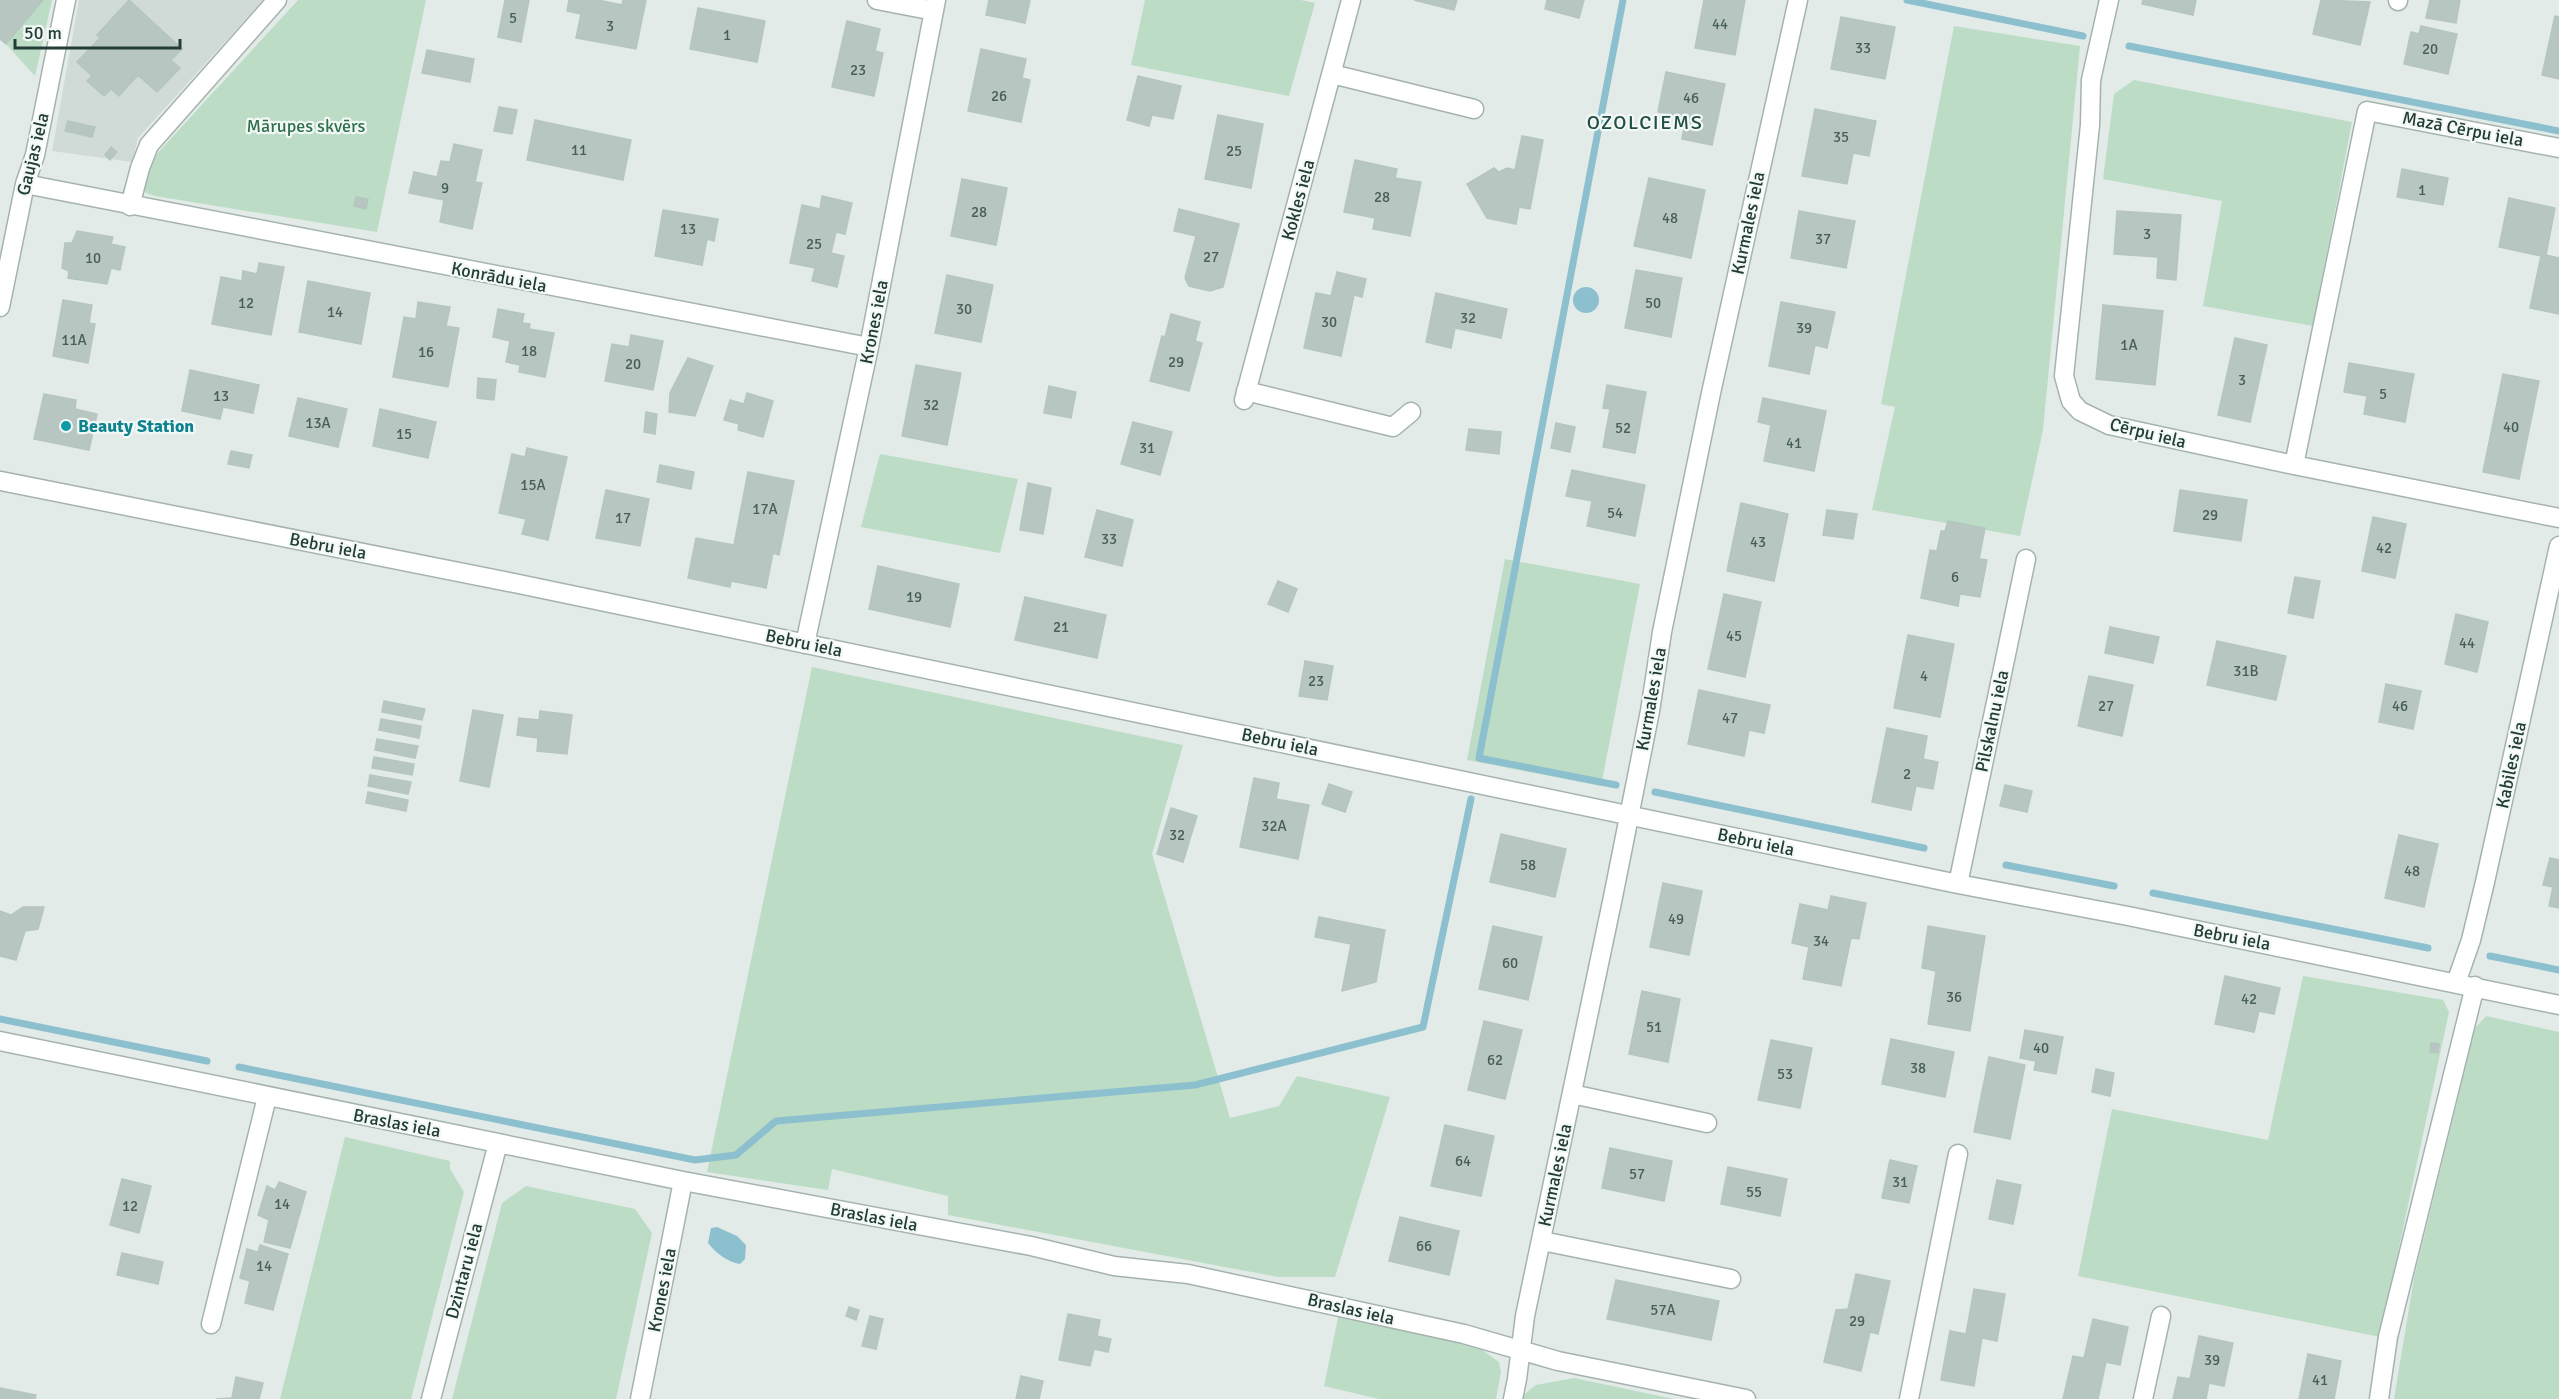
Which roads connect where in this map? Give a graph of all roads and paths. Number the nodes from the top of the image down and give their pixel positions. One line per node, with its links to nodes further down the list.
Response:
1 (66, 0): 11 (street, Gaujas iela)
2 (277, 0): 12 (street)
3 (877, 0): 7 (street)
4 (1352, 0): 8 (street, Kokles iela)
5 (1797, 0): 22 (street, Kurmales iela)
6 (2109, 0): 16 (street, Cērpu iela)
7 (935, 6): 14 (street, Krones iela)
8 (1332, 74): 9 (street); 15 (street, Kokles iela)
9 (1474, 109)
10 (2559, 148): 16 (street, Mazā Cērpu iela)
11 (25, 184): 12 (street, Konrādu iela); 13 (street, Gaujas iela)
12 (130, 206): 14 (street, Konrādu iela)
13 (0, 307)
14 (869, 347): 21 (street, Krones iela)
15 (1411, 412)
16 (2294, 465): 18 (street, Cērpu iela)
17 (0, 478): 21 (street, Bebru iela)
18 (2559, 518)
19 (2559, 546): 24 (street, Kabiles iela)
20 (2026, 559): 23 (street, Pilskalnu iela)
21 (805, 644): 22 (street, Bebru iela)
22 (1629, 816): 23 (street, Bebru iela); 28 (street, Kurmales iela)
23 (1958, 884): 24 (street, Bebru iela)
24 (2456, 983): 25 (street, Bebru iela)
25 (2475, 986): 26 (street, Bebru iela); 45 (street)
26 (2559, 1005)
27 (0, 1041): 29 (street, Braslas iela)
28 (1572, 1094): 30 (street); 34 (street, Kurmales iela)
29 (267, 1097): 31 (street, Braslas iela); 37 (street)
30 (1707, 1123)
31 (498, 1143): 33 (street, Braslas iela); 39 (street, Dzintaru iela)
32 (1958, 1154): 43 (street)
33 (683, 1181): 38 (street, Braslas iela); 40 (street, Krones iela)
34 (1542, 1240): 35 (street); 38 (street, Kurmales iela)
35 (1731, 1279)
36 (2161, 1316): 44 (street)
37 (211, 1324)
38 (1521, 1350): 41 (street, Kurmales iela); 42 (street, Braslas iela)
39 (431, 1399)
40 (640, 1399)
41 (1513, 1399)
42 (1746, 1399)
43 (1909, 1399)
44 (2143, 1399)
45 (2379, 1399)

